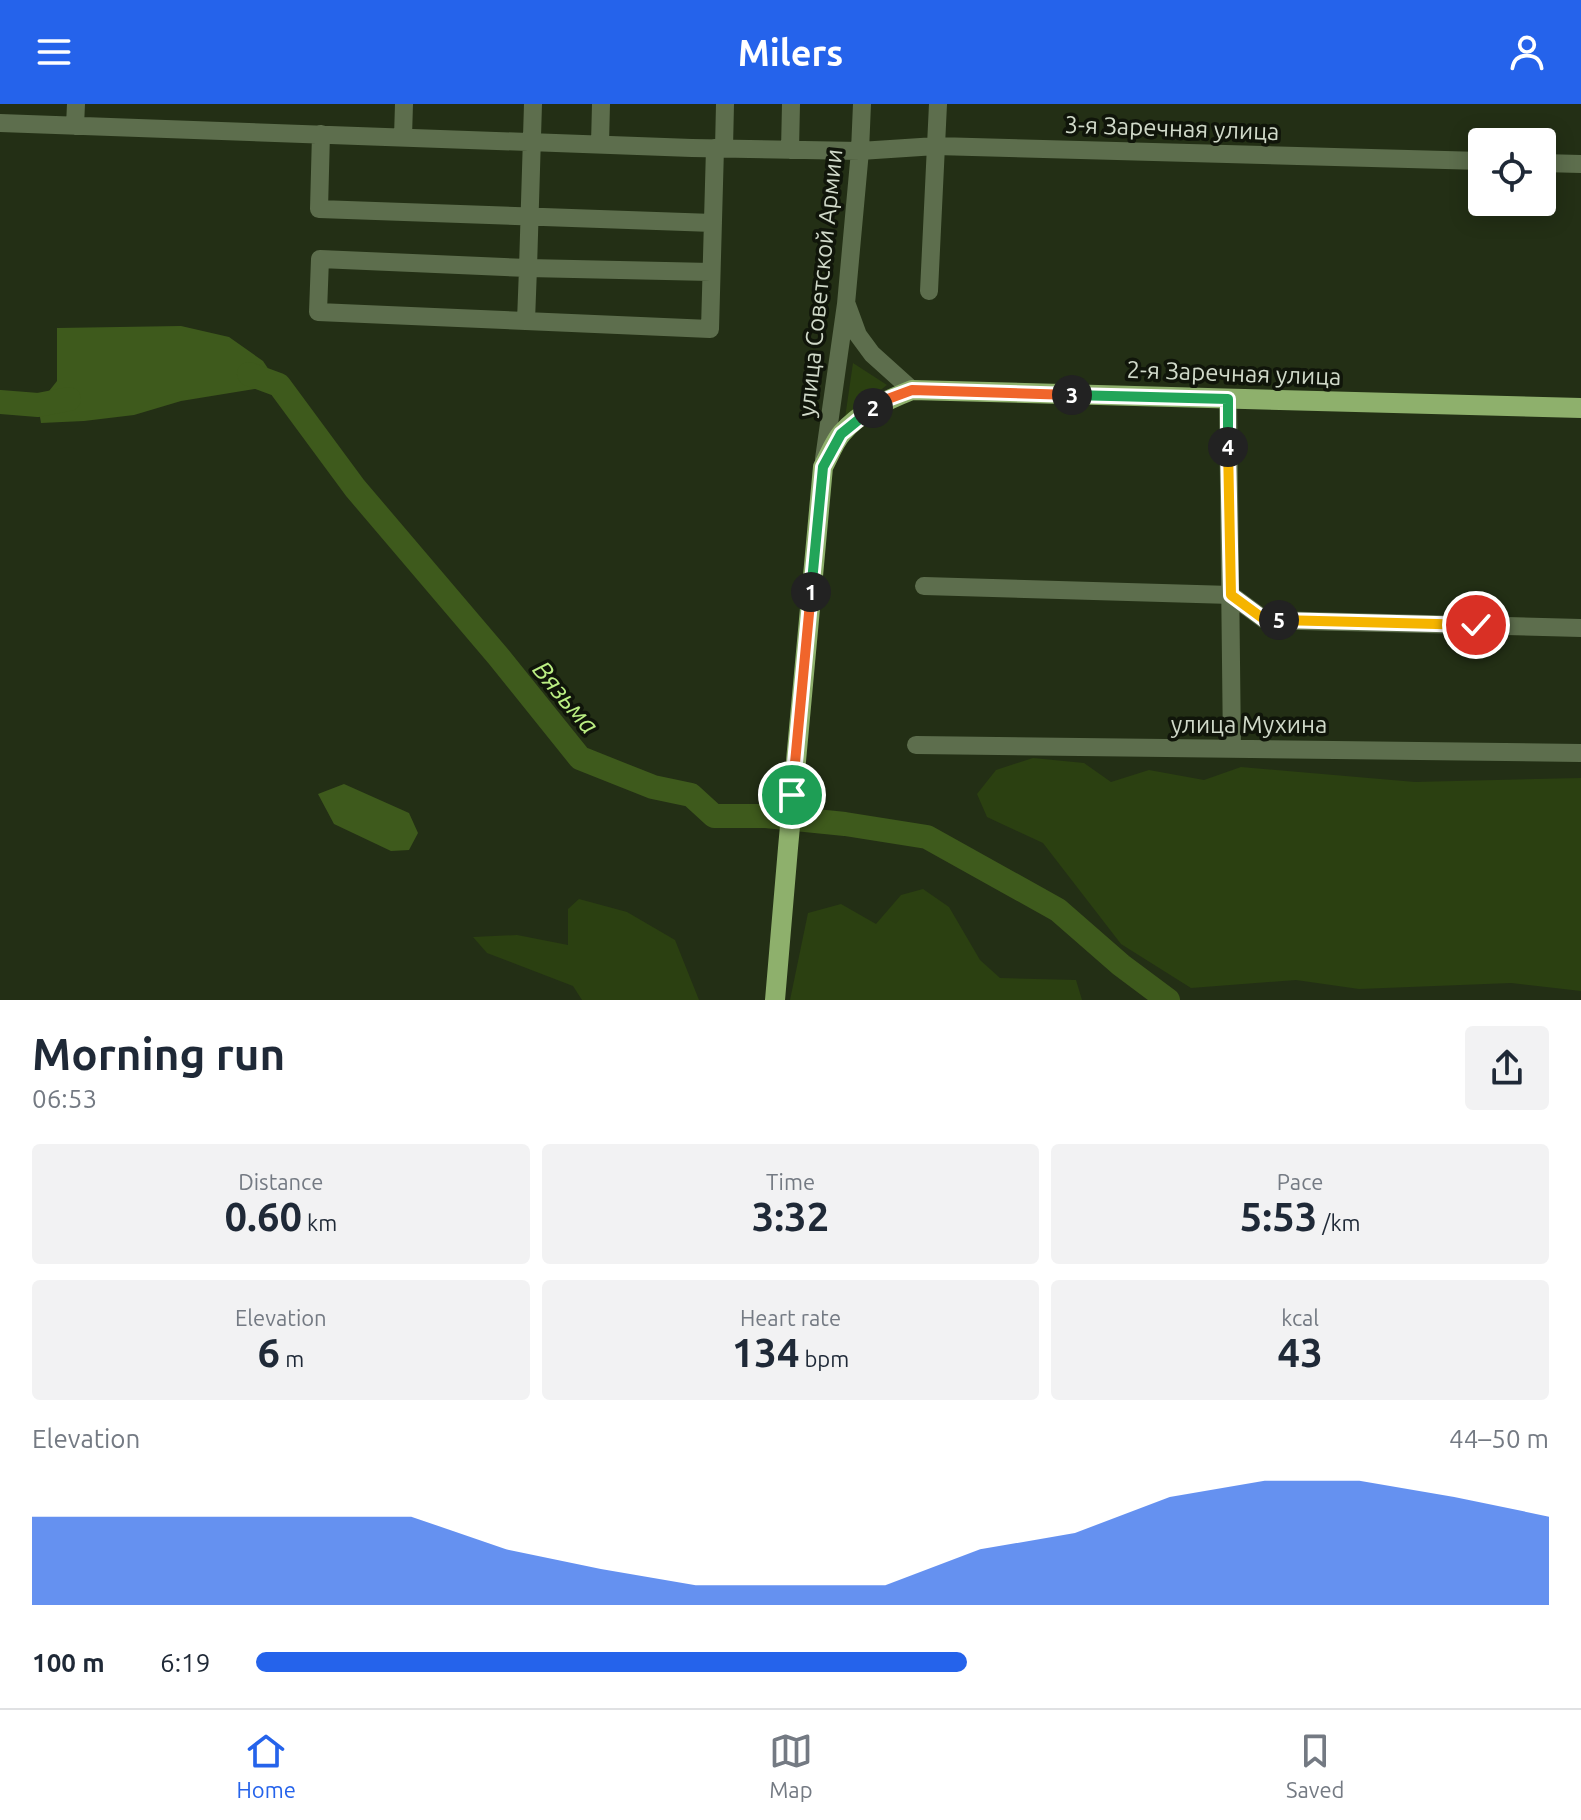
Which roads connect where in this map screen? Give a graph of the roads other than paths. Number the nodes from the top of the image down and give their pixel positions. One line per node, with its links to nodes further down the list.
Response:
1 (76, 104): 10 (street)
2 (404, 104): 12 (street)
3 (533, 104): 13 (street)
4 (601, 104): 14 (street)
5 (725, 104): 16 (street)
6 (791, 104): 17 (street)
7 (862, 104): 18 (street, улица Советской Армии)
8 (938, 104): 15 (street)
9 (0, 123): 10 (street, 3-я Заречная улица)
10 (75, 126): 11 (street, 3-я Заречная улица)
11 (321, 134): 12 (street, 3-я Заречная улица); 22 (street)
12 (403, 137): 13 (street, 3-я Заречная улица)
13 (532, 142): 14 (street, 3-я Заречная улица); 22 (street)
14 (600, 144): 16 (street, 3-я Заречная улица)
15 (936, 146): 18 (street, 3-я Заречная улица); 19 (street, 3-я Заречная улица); 26 (street)
16 (719, 148): 17 (street, 3-я Заречная улица); 23 (street)
17 (790, 150): 18 (street, 3-я Заречная улица)
18 (860, 151): 27 (street, улица Советской Армии)
19 (1468, 161)
20 (1556, 163): 21 (street)
21 (1581, 164)
22 (530, 216): 23 (street); 24 (street)
23 (713, 223): 25 (street)
24 (528, 268): 25 (street); 28 (street); 28 (street)
25 (711, 272): 28 (street)
26 (929, 291)
27 (846, 304): 29 (street); 32 (street, улица Советской Армии)
28 (526, 321)
29 (912, 390): 30 (main road, 2-я Заречная улица); 32 (main road, 2-я Заречная улица)
30 (1228, 399): 31 (main road, 2-я Заречная улица); 34 (street)
31 (1581, 408)
32 (823, 467): 39 (main road)
33 (924, 586): 34 (street)
34 (1231, 595): 35 (street); 37 (street)
35 (1581, 628)
36 (916, 745): 37 (street, улица Мухина)
37 (1232, 749): 38 (street, улица Мухина)
38 (1581, 753)
39 (775, 1000)

